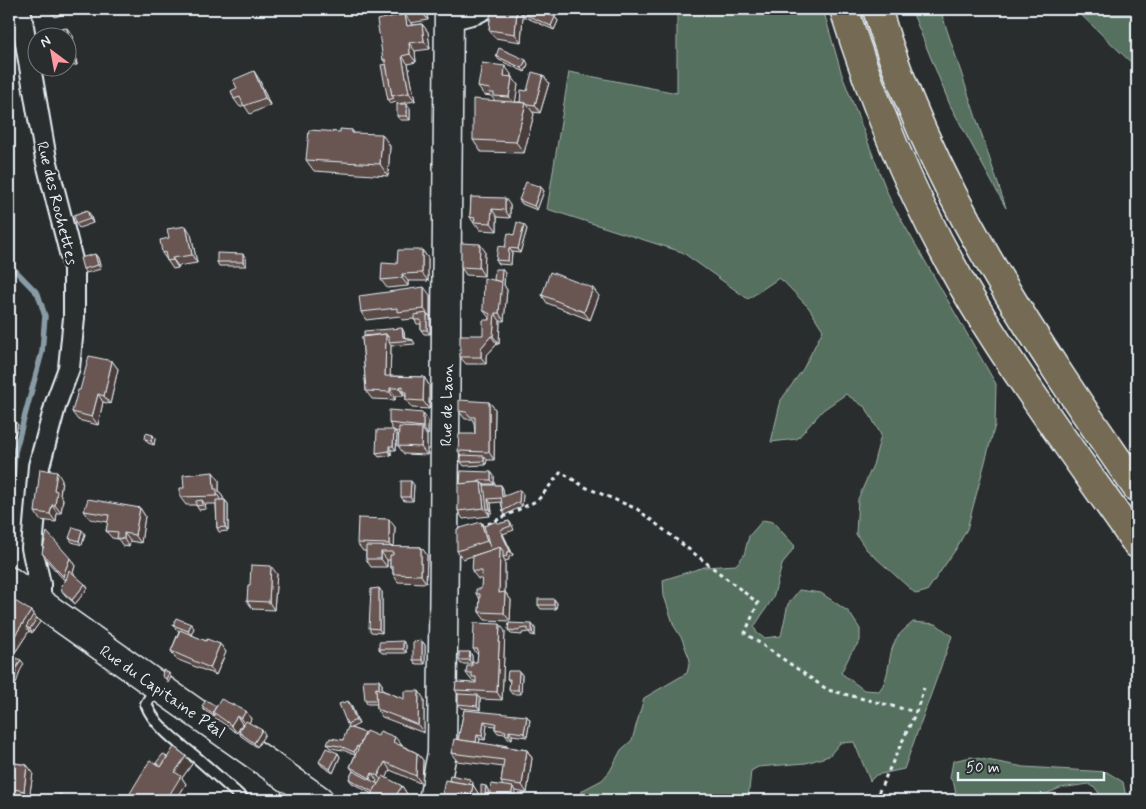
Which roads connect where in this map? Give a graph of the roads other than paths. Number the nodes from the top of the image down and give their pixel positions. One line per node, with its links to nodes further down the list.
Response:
1 (20, 9): 9 (street, Rue des Rochettes)
2 (484, 9): 5 (street)
3 (844, 9): 7 (main road)
4 (877, 9): 6 (main road)
5 (449, 15): 13 (street, Rue de Laon)
6 (1137, 488)
7 (1137, 544)
8 (12, 584): 9 (street, Rue du Capitaine Péal)
9 (40, 602): 10 (street, Rue du Capitaine Péal)
10 (156, 686): 11 (lane); 12 (street, Rue du Capitaine Péal)
11 (244, 800)
12 (319, 800)
13 (433, 800)

